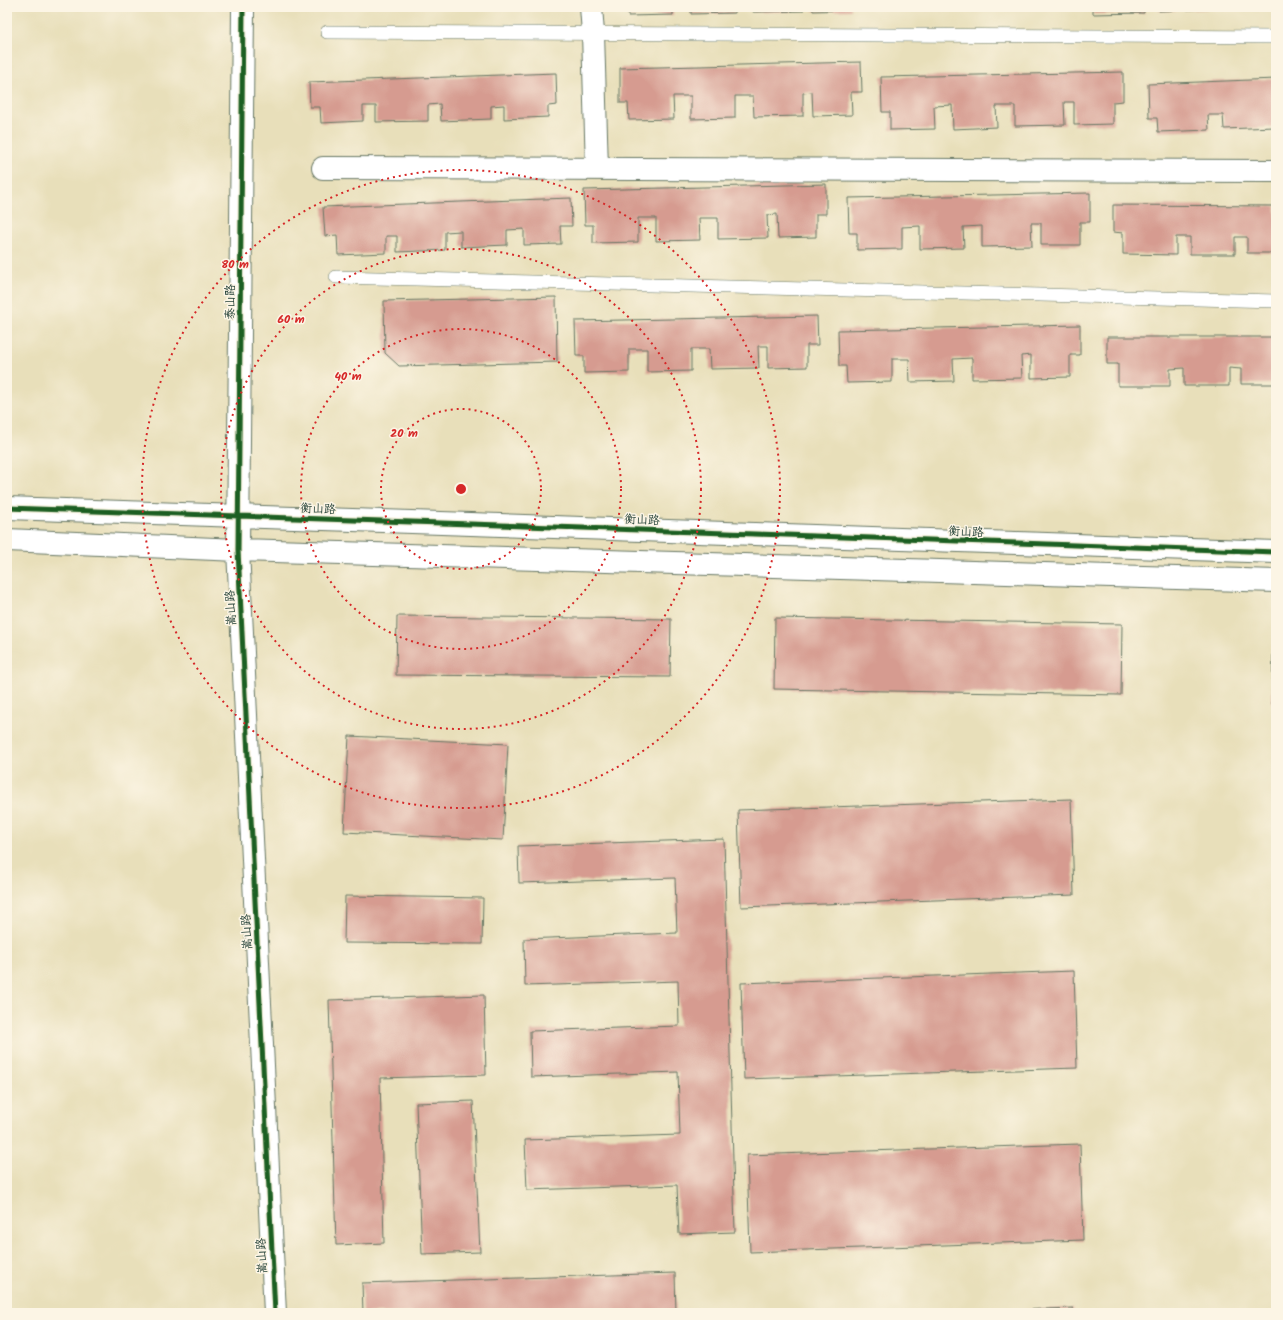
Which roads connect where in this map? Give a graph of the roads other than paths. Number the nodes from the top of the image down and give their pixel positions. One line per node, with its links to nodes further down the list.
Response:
1 (243, 7): 12 (street, 泰山路)
2 (591, 7): 4 (street)
3 (327, 32): 4 (lane)
4 (594, 33): 5 (lane); 7 (street)
5 (1276, 37)
6 (323, 168): 7 (street)
7 (597, 169): 8 (street)
8 (1276, 171)
9 (336, 277): 10 (lane)
10 (1276, 301)
11 (7, 508): 12 (street, 衡山路)
12 (239, 516): 14 (street, 泰山路); 15 (street, 衡山路)
13 (7, 540): 14 (street)
14 (238, 550): 16 (street); 17 (street, 嵩山路)
15 (1276, 552)
16 (1276, 581)
17 (275, 1313)

